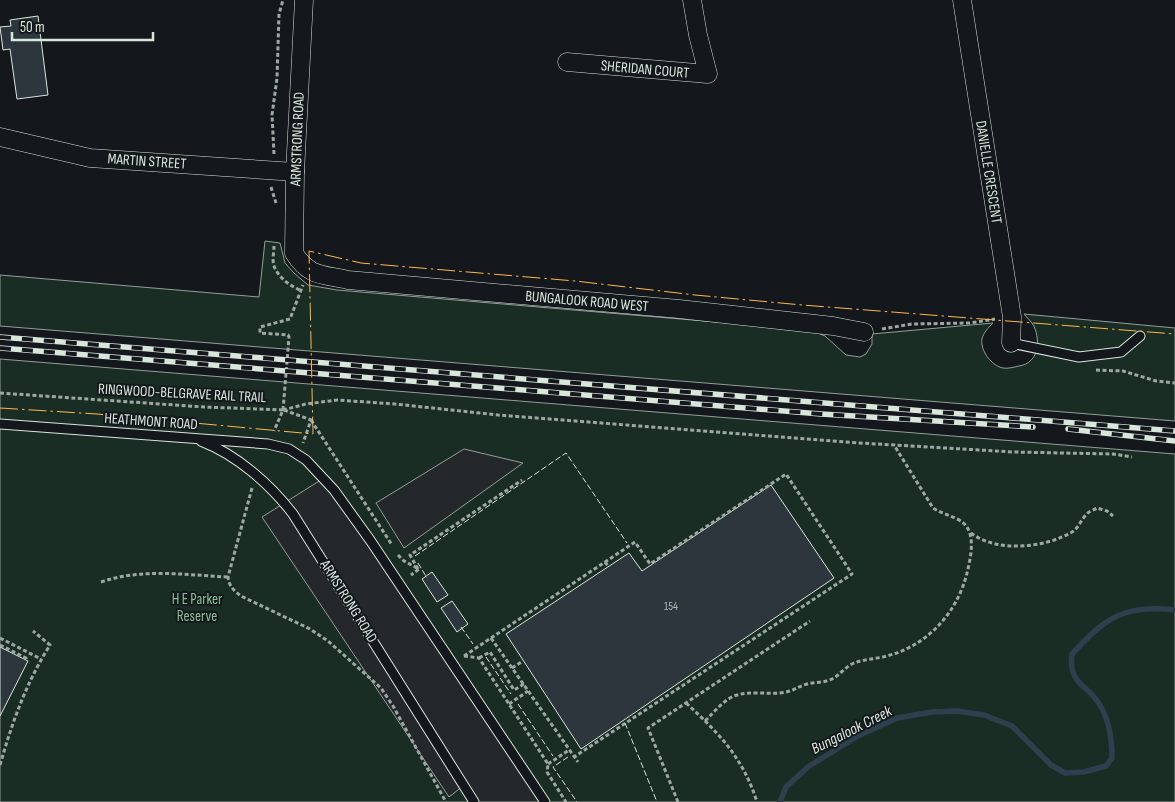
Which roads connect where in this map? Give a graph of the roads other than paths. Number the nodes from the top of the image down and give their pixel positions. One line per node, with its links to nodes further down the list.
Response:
1 (304, 0): 6 (street, ARMSTRONG ROAD)
2 (692, 0): 4 (street, SHERIDAN COURT)
3 (962, 0): 10 (street, DANIELLE CRESCENT)
4 (567, 62)
5 (0, 137): 6 (street, MARTIN STREET)
6 (295, 172): 7 (street, ARMSTRONG ROAD)
7 (310, 271): 8 (street, BUNGALOOK ROAD WEST)
8 (864, 332)
9 (1140, 336): 10 (lane)
10 (1012, 344)
11 (0, 424): 12 (lane, HEATHMONT ROAD)
12 (186, 437): 13 (lane, ARMSTRONG ROAD); 14 (lane, HEATHMONT ROAD)
13 (474, 802)
14 (545, 802)

